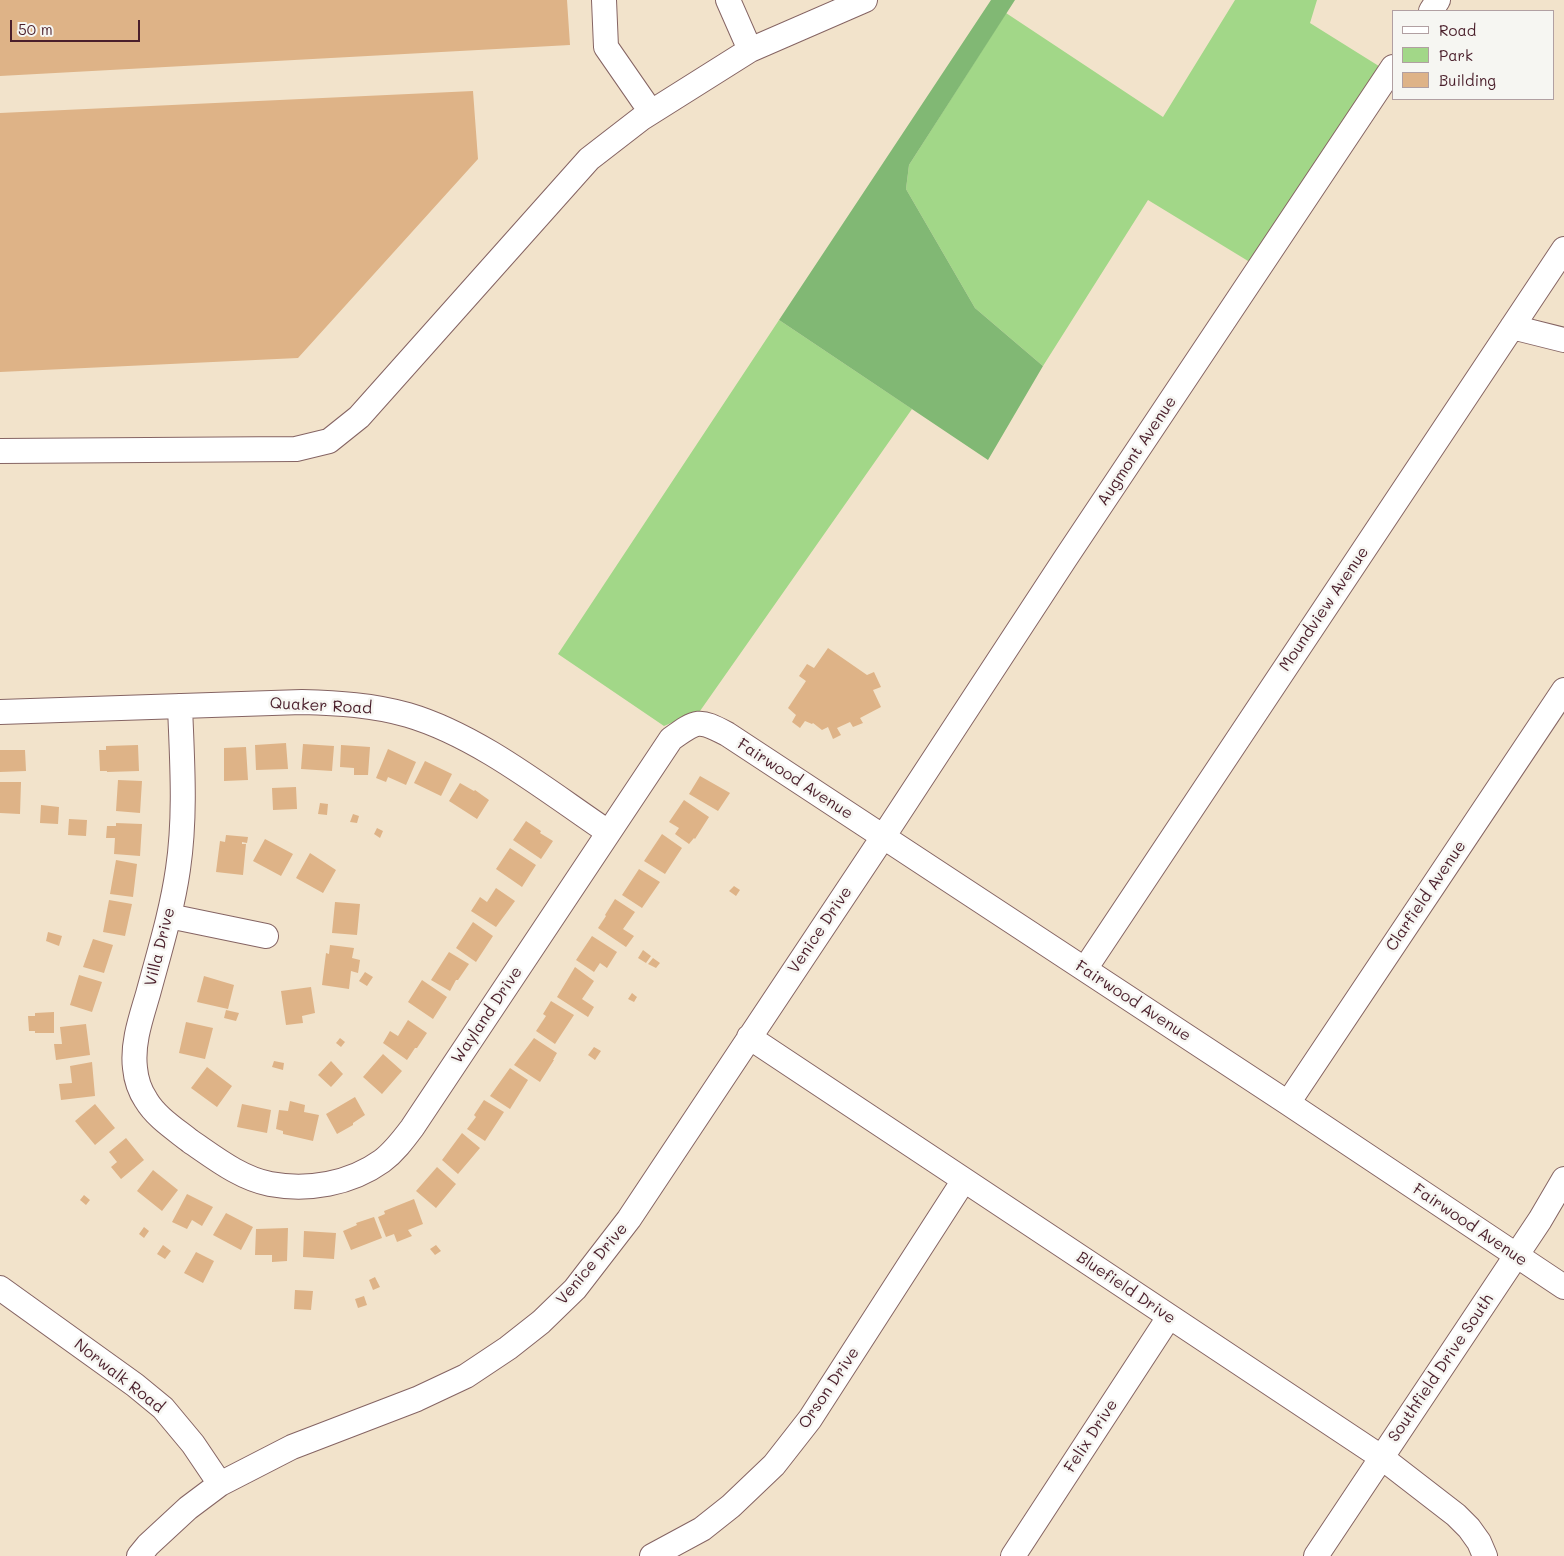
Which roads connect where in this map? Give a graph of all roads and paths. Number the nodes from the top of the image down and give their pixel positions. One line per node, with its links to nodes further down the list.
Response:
1 (604, 0): 6 (street)
2 (728, 0): 4 (street)
3 (865, 0): 4 (street)
4 (750, 50): 6 (street)
5 (1392, 68): 16 (street, Augmont Avenue)
6 (651, 112): 10 (street)
7 (1564, 249): 8 (street, Moundview Avenue)
8 (1512, 327): 9 (street); 19 (street, Moundview Avenue)
9 (1564, 340)
10 (0, 451)
11 (1564, 690): 21 (street, Clarfield Avenue)
12 (180, 706): 13 (street, Quaker Road); 15 (street, Quaker Road); 17 (street, Villa Drive)
13 (0, 712)
14 (698, 723): 15 (street, Wayland Drive); 16 (street, Fairwood Avenue)
15 (608, 832): 22 (street, Wayland Drive)
16 (883, 837): 19 (street, Fairwood Avenue); 20 (street, Venice Drive)
17 (168, 916): 18 (street); 22 (street, Villa Drive)
18 (266, 936)
19 (1084, 969): 21 (street, Fairwood Avenue)
20 (749, 1037): 24 (street, Bluefield Drive); 30 (street, Venice Drive)
21 (1288, 1103): 25 (street, Fairwood Avenue)
22 (210, 1155)
23 (1564, 1179): 25 (street, Southfield Drive South)
24 (964, 1180): 28 (street, Bluefield Drive); 32 (street, Orson Drive)
25 (1516, 1255): 26 (street, Fairwood Avenue); 29 (street, Southfield Drive South)
26 (1564, 1287)
27 (0, 1288): 30 (street, Norwalk Road)
28 (1170, 1317): 29 (street, Bluefield Drive); 33 (street, Felix Drive)
29 (1381, 1457): 34 (street, Southfield Drive South); 35 (street, Bluefield Drive)
30 (220, 1484): 31 (street, Venice Drive)
31 (139, 1556)
32 (652, 1556)
33 (1013, 1556)
34 (1316, 1556)
35 (1485, 1556)

